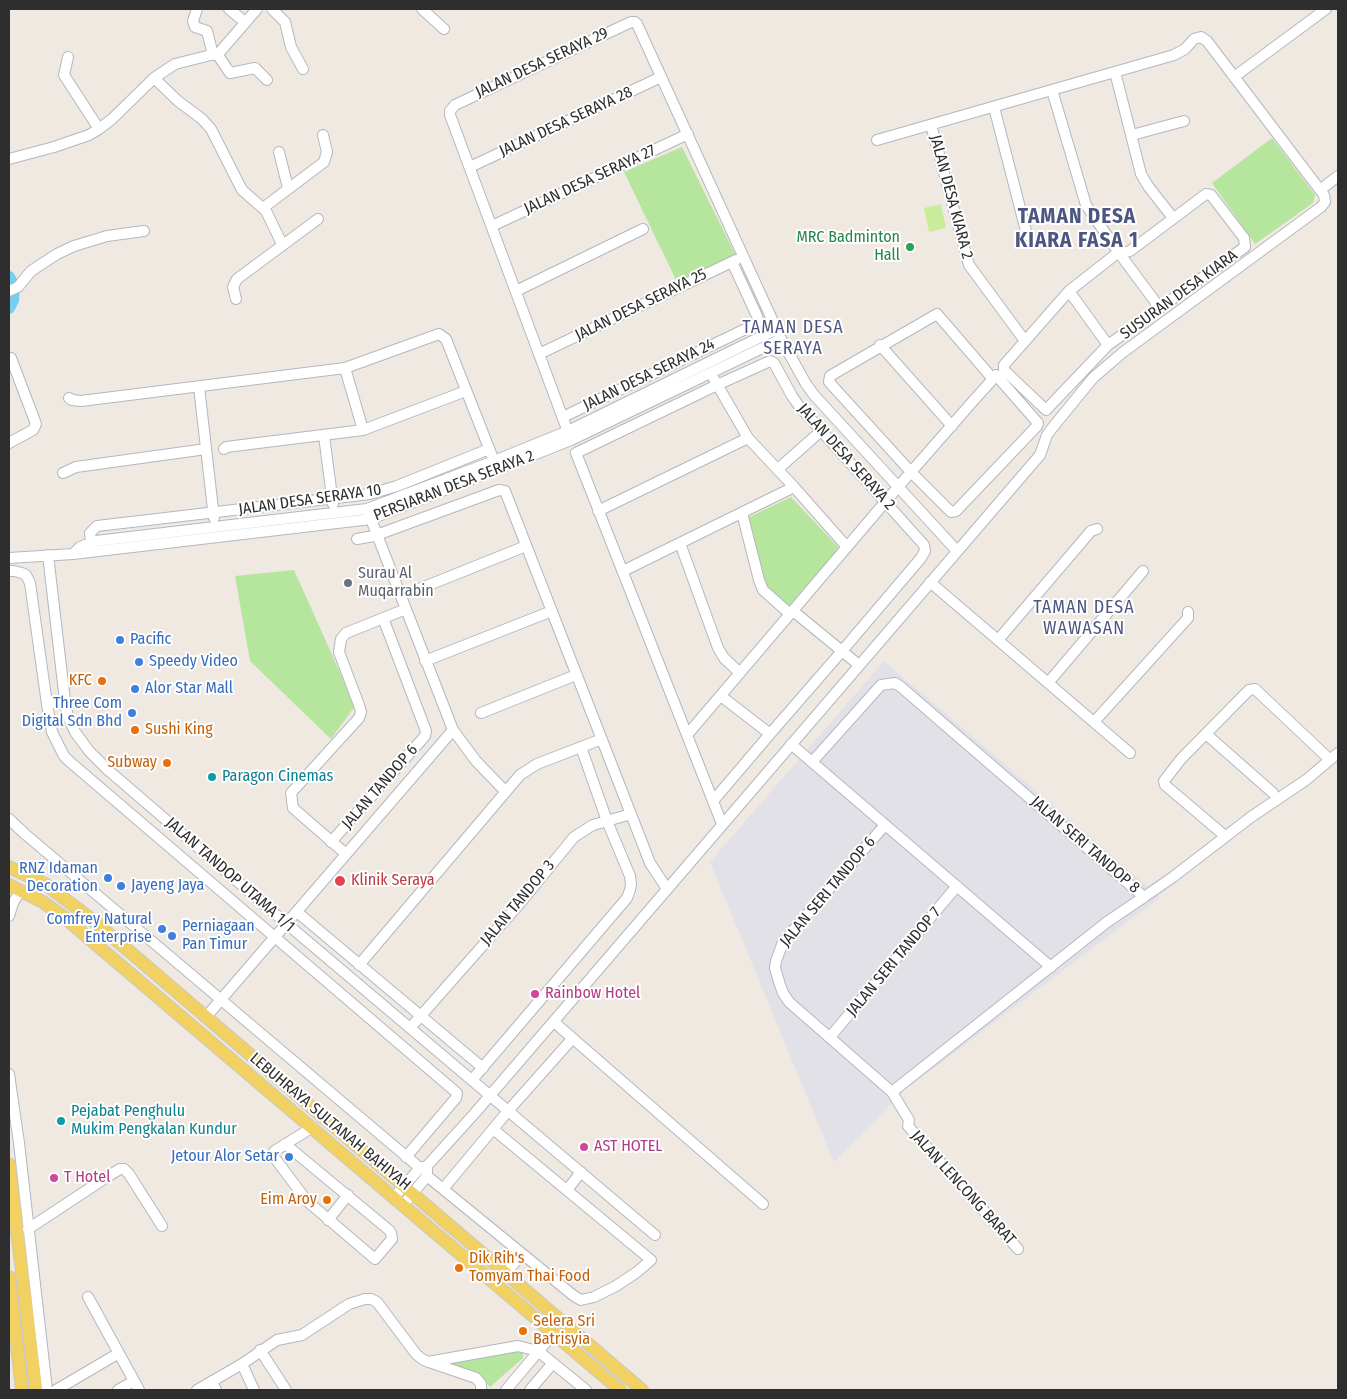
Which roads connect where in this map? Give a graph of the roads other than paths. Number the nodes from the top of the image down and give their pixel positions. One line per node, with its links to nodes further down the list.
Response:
1 (196, 9): 9 (street)
2 (229, 9): 7 (street)
3 (257, 9): 7 (street)
4 (272, 9): 11 (street)
5 (422, 9): 8 (street)
6 (1326, 9): 14 (street)
7 (245, 22): 9 (street)
8 (444, 29)
9 (215, 54): 15 (street); 16 (street)
10 (68, 56): 21 (street)
11 (303, 69)
12 (1115, 72): 14 (street); 17 (street); 24 (street)
13 (662, 77): 22 (street); 28 (street, JALAN DESA SERAYA 28); 28 (street, JALAN DESA SERAYA 29)
14 (1234, 77): 31 (street)
15 (154, 78): 21 (street); 32 (street)
16 (267, 80)
17 (1052, 90): 18 (street); 40 (street)
18 (994, 107): 20 (street); 38 (street)
19 (1184, 121): 24 (street)
20 (931, 125): 25 (street); 50 (street, JALAN DESA KIARA 2)
21 (99, 130): 27 (street)
22 (688, 134): 35 (street, JALAN DESA SERAYA 27); 41 (street)
23 (323, 135): 30 (street)
24 (1132, 135): 33 (street)
25 (877, 140)
26 (279, 152): 30 (street)
27 (9, 159)
28 (470, 167): 35 (street)
29 (1338, 176): 31 (street)
30 (288, 188): 32 (street)
31 (1320, 190): 96 (street)
32 (264, 208): 39 (street)
33 (1173, 218): 40 (street); 47 (street, SUSURAN DESA KIARA)
34 (318, 219): 39 (street)
35 (492, 226): 45 (street)
36 (643, 229): 45 (street)
37 (144, 231): 43 (street)
38 (1027, 235)
39 (282, 244): 46 (street)
40 (1119, 253): 44 (street); 47 (street)
41 (744, 256): 42 (street, JALAN DESA SERAYA 25); 48 (street)
42 (732, 262): 53 (street, JALAN DESA SERAYA 25); 62 (street, JALAN DESA SERAYA 24)
43 (13, 289)
44 (1069, 291): 50 (street); 51 (street)
45 (516, 292): 53 (street)
46 (236, 299)
47 (1160, 308): 51 (street, SUSURAN DESA KIARA)
48 (777, 329): 49 (street); 66 (street, PERSIARAN DESA SERAYA 2)
49 (781, 339): 56 (street, PERSIARAN DESA SERAYA 2); 78 (street)
50 (1025, 341): 51 (street, SUSURAN DESA KIARA)
51 (1108, 345)
52 (880, 346): 57 (street); 63 (street); 75 (street)
53 (539, 354): 62 (street)
54 (11, 358): 69 (street)
55 (345, 368): 59 (street); 60 (street); 64 (street)
56 (711, 374): 58 (street); 66 (street, PERSIARAN DESA SERAYA 2)
57 (992, 379): 63 (street); 75 (street)
58 (717, 385): 65 (street, JALAN DESA SERAYA 2); 68 (street); 82 (street)
59 (199, 387): 61 (street); 70 (street)
60 (466, 391): 64 (street); 72 (street)
61 (69, 398)
62 (563, 417): 66 (street)
63 (952, 426): 75 (street)
64 (364, 430): 67 (street)
65 (821, 431): 74 (street); 80 (street, JALAN DESA SERAYA 2)
66 (569, 435): 73 (street, PERSIARAN DESA SERAYA 2); 86 (street, PERSIARAN DESA SERAYA 2)
67 (324, 436): 71 (street); 79 (street)
68 (748, 438): 74 (street); 82 (street)
69 (9, 443)
70 (206, 449): 76 (street); 85 (street)
71 (224, 449)
72 (489, 449): 73 (street); 79 (street, JALAN DESA SERAYA 10)
73 (494, 462): 81 (street, PERSIARAN DESA SERAYA 2)
74 (778, 469): 77 (street)
75 (912, 472): 78 (street)
76 (63, 473)
77 (794, 487): 84 (street); 94 (street)
78 (898, 487): 80 (street); 96 (street)
79 (332, 499): 83 (street); 85 (street, JALAN DESA SERAYA 10)
80 (886, 502): 94 (street); 110 (street, JALAN DESA SERAYA 2)
81 (367, 509): 83 (street, PERSIARAN DESA SERAYA 2); 86 (street)
82 (598, 510): 100 (street)
83 (334, 512): 88 (street, PERSIARAN DESA SERAYA 2)
84 (742, 512): 92 (street); 106 (street)
85 (214, 513): 88 (street); 91 (street, JALAN DESA SERAYA 10)
86 (371, 519): 88 (street, PERSIARAN DESA SERAYA 2); 89 (street)
87 (1097, 529): 109 (street)
88 (216, 531): 91 (street, PERSIARAN DESA SERAYA 2); 95 (street, PERSIARAN DESA SERAYA 2)
89 (377, 536): 90 (street); 93 (street); 104 (street)
90 (357, 539)
91 (90, 542): 95 (street, PERSIARAN DESA SERAYA 2)
92 (680, 543): 100 (street); 113 (street)
93 (526, 546): 103 (street); 105 (street)
94 (847, 547): 106 (street)
95 (77, 551): 97 (street)
96 (957, 551): 102 (street)
97 (48, 555): 98 (street); 117 (street, JALAN TANDOP UTAMA 1/1)
98 (11, 558): 99 (street)
99 (11, 571): 118 (street)
100 (622, 571): 124 (street)
101 (1143, 571): 115 (street)
102 (930, 582): 109 (street); 112 (street)
103 (414, 590)
104 (406, 609): 108 (street); 111 (street)
105 (552, 611): 111 (street); 114 (street)
106 (792, 612): 110 (street); 113 (street)
107 (1188, 612): 120 (street)
108 (383, 618): 125 (street, JALAN TANDOP 6); 143 (street)
109 (998, 640): 115 (street)
110 (842, 652): 112 (street); 122 (street)
111 (425, 661): 121 (street)
112 (859, 665): 127 (street)
113 (740, 673): 116 (street)
114 (576, 675): 119 (street); 126 (street)
115 (1048, 682): 120 (street)
116 (721, 696): 122 (street); 124 (street)
117 (64, 701): 118 (street); 153 (street, JALAN TANDOP UTAMA 1/1)
118 (47, 704): 154 (street)
119 (481, 713)
120 (1094, 722): 130 (street)
121 (453, 730): 128 (street); 134 (street)
122 (770, 734): 136 (street)
123 (1206, 734): 132 (street); 135 (street); 142 (street)
124 (687, 735): 136 (street)
125 (425, 736): 128 (street); 143 (street, JALAN TANDOP 6)
126 (602, 739): 129 (street); 137 (street)
127 (791, 744): 133 (street); 140 (street)
128 (438, 747): 144 (street)
129 (581, 747): 134 (street); 139 (street)
130 (1130, 753)
131 (1338, 753): 142 (street)
132 (1326, 756)
133 (812, 762): 141 (street); 150 (street, JALAN SERI TANDOP 8)
134 (506, 792): 155 (street)
135 (1273, 793)
136 (713, 801): 140 (street)
137 (630, 814): 139 (street, JALAN TANDOP 3); 148 (street)
138 (9, 818): 157 (street)
139 (607, 821): 158 (street, JALAN TANDOP 3); 164 (street)
140 (722, 824): 148 (street)
141 (885, 824): 147 (street); 162 (street, JALAN SERI TANDOP 6)
142 (1225, 836): 150 (street)
143 (331, 842): 144 (street)
144 (346, 854): 151 (street)
145 (9, 867): 159 (main road, LEBUHRAYA SULTANAH BAHIYAH)
146 (9, 885): 149 (main road, LEBUHRAYA SULTANAH BAHIYAH)
147 (957, 886): 156 (street); 162 (street, JALAN SERI TANDOP 7)
148 (667, 889): 160 (street)
149 (21, 890): 152 (street); 170 (main road, LEBUHRAYA SULTANAH BAHIYAH)
150 (1144, 897): 156 (street, JALAN SERI TANDOP 8)
151 (297, 912): 153 (street); 155 (street)
152 (9, 916)
153 (287, 924): 154 (street); 161 (street, JALAN TANDOP UTAMA 1/1)
154 (275, 938): 157 (street); 173 (street)
155 (359, 965): 158 (street)
156 (1051, 967): 167 (street, JALAN SERI TANDOP 8)
157 (222, 1000): 159 (street); 173 (street)
158 (421, 1016): 161 (street, JALAN TANDOP 3); 164 (street)
159 (206, 1017): 176 (main road, LEBUHRAYA SULTANAH BAHIYAH)
160 (554, 1022): 163 (street); 168 (street)
161 (411, 1027): 166 (street, JALAN TANDOP UTAMA 1/1)
162 (830, 1037): 167 (street, JALAN SERI TANDOP 6)
163 (572, 1038): 169 (street); 181 (street)
164 (483, 1068): 166 (street)
165 (9, 1074): 184 (street)
166 (472, 1080): 168 (street, JALAN TANDOP UTAMA 1/1)
167 (892, 1092): 186 (street, JALAN LENCONG BARAT)
168 (490, 1095): 169 (street, JALAN TANDOP UTAMA 1/1); 176 (street)
169 (508, 1111): 171 (street); 175 (street, JALAN TANDOP UTAMA 1/1)
170 (313, 1127): 172 (street); 180 (main road, LEBUHRAYA SULTANAH BAHIYAH)
171 (493, 1129): 177 (street); 178 (street)
172 (286, 1144): 179 (street); 182 (street)
173 (406, 1157): 176 (street)
174 (9, 1164): 203 (main road)
175 (581, 1172): 178 (street); 185 (street, JALAN TANDOP UTAMA 1/1)
176 (418, 1181): 177 (street); 180 (street); 188 (main road, LEBUHRAYA SULTANAH BAHIYAH)
177 (443, 1189): 187 (street)
178 (567, 1190): 187 (street)
179 (348, 1196): 182 (street); 182 (street)
180 (399, 1201): 192 (main road, LEBUHRAYA SULTANAH BAHIYAH)
181 (763, 1204)
182 (328, 1220)
183 (162, 1226): 184 (street)
184 (28, 1229): 204 (street)
185 (654, 1235)
186 (1018, 1250)
187 (522, 1254): 188 (street)
188 (506, 1273): 215 (main road, LEBUHRAYA SULTANAH BAHIYAH)
189 (9, 1277): 191 (main road)
190 (88, 1298): 195 (street)
191 (10, 1300): 196 (main road)
192 (553, 1334): 194 (street); 214 (main road, LEBUHRAYA SULTANAH BAHIYAH)
193 (260, 1350): 197 (street); 199 (street); 209 (street)
194 (538, 1351): 197 (street); 198 (street); 211 (street)
195 (119, 1353): 200 (street); 205 (street)
196 (14, 1357): 202 (main road)
197 (428, 1362): 210 (street)
198 (553, 1363): 212 (street); 213 (street)
199 (242, 1364): 201 (street); 208 (street)
200 (137, 1386): 206 (street)
201 (214, 1386): 207 (street)
202 (22, 1390)
203 (36, 1390)
204 (47, 1390)
205 (56, 1390)
206 (118, 1390)
207 (197, 1390)
208 (254, 1390)
209 (286, 1390)
210 (481, 1390)
211 (506, 1390)
212 (530, 1390)
213 (586, 1390)
214 (620, 1390)
215 (642, 1390)

